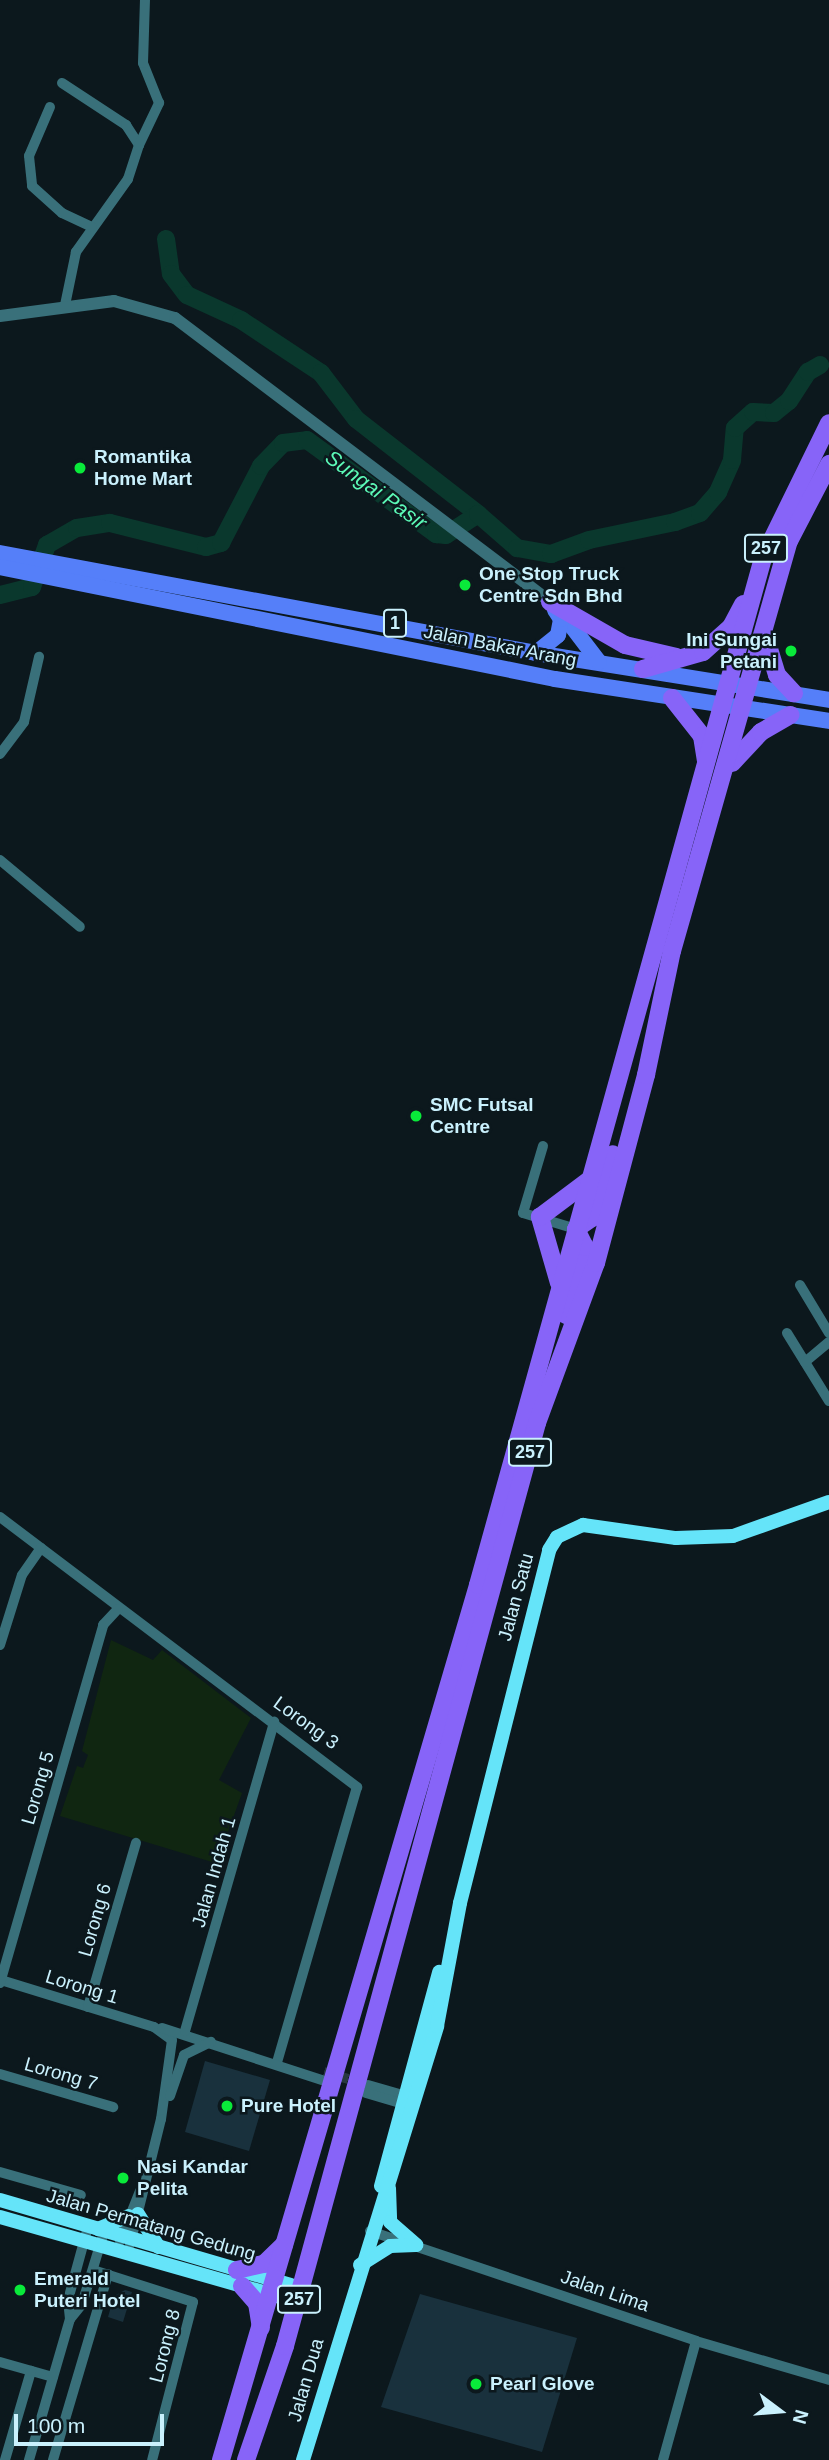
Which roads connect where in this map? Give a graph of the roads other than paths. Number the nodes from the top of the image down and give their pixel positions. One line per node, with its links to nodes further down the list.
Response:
1 (145, 0): 4 (street)
2 (62, 83): 4 (street)
3 (50, 107): 5 (street)
4 (139, 145): 5 (street)
5 (92, 227): 6 (street)
6 (65, 305): 7 (street); 13 (street)
7 (0, 316)
8 (829, 423): 10 (highway, 257)
9 (829, 464): 14 (highway, 257)
10 (763, 558): 17 (highway); 20 (highway, 257)
11 (7, 561): 12 (main road, Jalan Bakar Arang / 1)
12 (59, 570): 15 (main road, Jalan Bakar Arang / 1); 23 (main road, Jalan Bakar Arang / 1)
13 (550, 602): 15 (main road); 17 (highway); 18 (main road)
14 (765, 626): 21 (highway, 257); 22 (highway)
15 (537, 653): 18 (main road, Jalan Bakar Arang / 1)
16 (39, 657): 29 (street)
17 (690, 658): 19 (highway)
18 (598, 662): 19 (main road, Jalan Bakar Arang / 1)
19 (643, 669): 20 (main road, Jalan Bakar Arang / 1)
20 (729, 682): 21 (main road, Jalan Bakar Arang / 1); 25 (highway, 257)
21 (750, 686): 22 (main road, Jalan Bakar Arang / 1); 26 (highway, 257)
22 (794, 692): 24 (main road, Jalan Bakar Arang / 1)
23 (672, 698): 25 (main road, Jalan Bakar Arang / 1); 30 (highway)
24 (829, 700)
25 (724, 705): 26 (main road, Jalan Bakar Arang / 1); 30 (highway, 257)
26 (743, 708): 27 (main road, Jalan Bakar Arang / 1); 31 (highway, 257)
27 (791, 715): 28 (main road, Jalan Bakar Arang / 1); 31 (highway)
28 (829, 721)
29 (0, 754)
30 (708, 767): 36 (highway, 257)
31 (726, 771): 34 (highway, 257)
32 (0, 860): 33 (street)
33 (80, 926)
34 (646, 1075): 38 (highway); 46 (highway, 257)
35 (543, 1146): 37 (street)
36 (590, 1179): 37 (highway); 38 (highway, 257)
37 (540, 1217): 38 (street); 40 (highway)
38 (576, 1229): 40 (highway, 257); 46 (highway)
39 (800, 1284): 42 (street)
40 (560, 1290): 77 (highway, 257)
41 (787, 1333): 44 (street)
42 (829, 1333)
43 (829, 1342): 44 (street)
44 (805, 1362): 45 (street)
45 (829, 1401)
46 (537, 1423): 67 (highway, 257)
47 (829, 1502): 64 (main road, Jalan Satu)
48 (0, 1517): 49 (street, Lorong 3)
49 (41, 1548): 50 (street, Lorong 3); 51 (street)
50 (118, 1609): 52 (street, Lorong 3); 54 (street, Lorong 5)
51 (0, 1644)
52 (274, 1722): 57 (street, Jalan Indah 1); 60 (street, Lorong 3)
53 (136, 1843): 55 (street, Lorong 6)
54 (0, 1981): 55 (street, Lorong 1)
55 (88, 2007): 56 (street, Lorong 1)
56 (154, 2027): 57 (street, Lorong 1); 59 (street)
57 (185, 2031): 58 (street, Lorong 1)
58 (214, 2042): 59 (street); 60 (street, Lorong 1); 66 (street)
59 (174, 2049): 66 (street)
60 (278, 2064): 62 (street, Lorong 1)
61 (0, 2074): 65 (street, Lorong 7)
62 (323, 2076)
63 (367, 2089): 64 (street)
64 (408, 2101): 69 (main road, Jalan Satu); 72 (main road, Jalan Satu)
65 (113, 2107)
66 (161, 2119): 73 (street)
67 (344, 2136): 85 (highway); 93 (highway, 257)
68 (0, 2172): 70 (street)
69 (388, 2181): 72 (main road, Jalan Satu); 79 (main road)
70 (81, 2195)
71 (0, 2200): 76 (main road, Jalan Permatang Gedung)
72 (379, 2204): 75 (main road, Jalan Satu)
73 (133, 2215): 76 (main road); 78 (street); 80 (main road)
74 (0, 2217): 76 (main road, Jalan Permatang Gedung)
75 (370, 2231): 79 (street, Jalan Lima); 81 (main road, Jalan Dua)
76 (95, 2235): 78 (main road, Jalan Permatang Gedung); 82 (street); 86 (street)
77 (287, 2241): 84 (highway); 85 (highway, 257)
78 (124, 2245): 80 (main road, Jalan Permatang Gedung); 84 (main road, Jalan Permatang Gedung)
79 (416, 2245): 81 (main road); 88 (street, Jalan Lima)
80 (159, 2247): 84 (main road, Jalan Permatang Gedung)
81 (360, 2265): 99 (main road, Jalan Dua)
82 (93, 2270): 83 (street, Lorong 8); 86 (street)
83 (108, 2274): 96 (street); 97 (street, Lorong 8)
84 (240, 2278): 85 (main road, Jalan Permatang Gedung); 87 (highway)
85 (282, 2290): 87 (highway, 257); 93 (highway)
86 (71, 2319): 91 (street)
87 (262, 2334): 98 (highway, 257)
88 (696, 2341): 92 (street, Jalan Lima); 100 (street)
89 (0, 2361): 90 (street)
90 (31, 2371): 91 (street); 94 (street)
91 (53, 2377): 95 (street)
92 (829, 2380)
93 (248, 2451)
94 (5, 2460)
95 (29, 2460)
96 (53, 2460)
97 (152, 2460)
98 (221, 2460)
99 (303, 2460)
100 (663, 2460)

